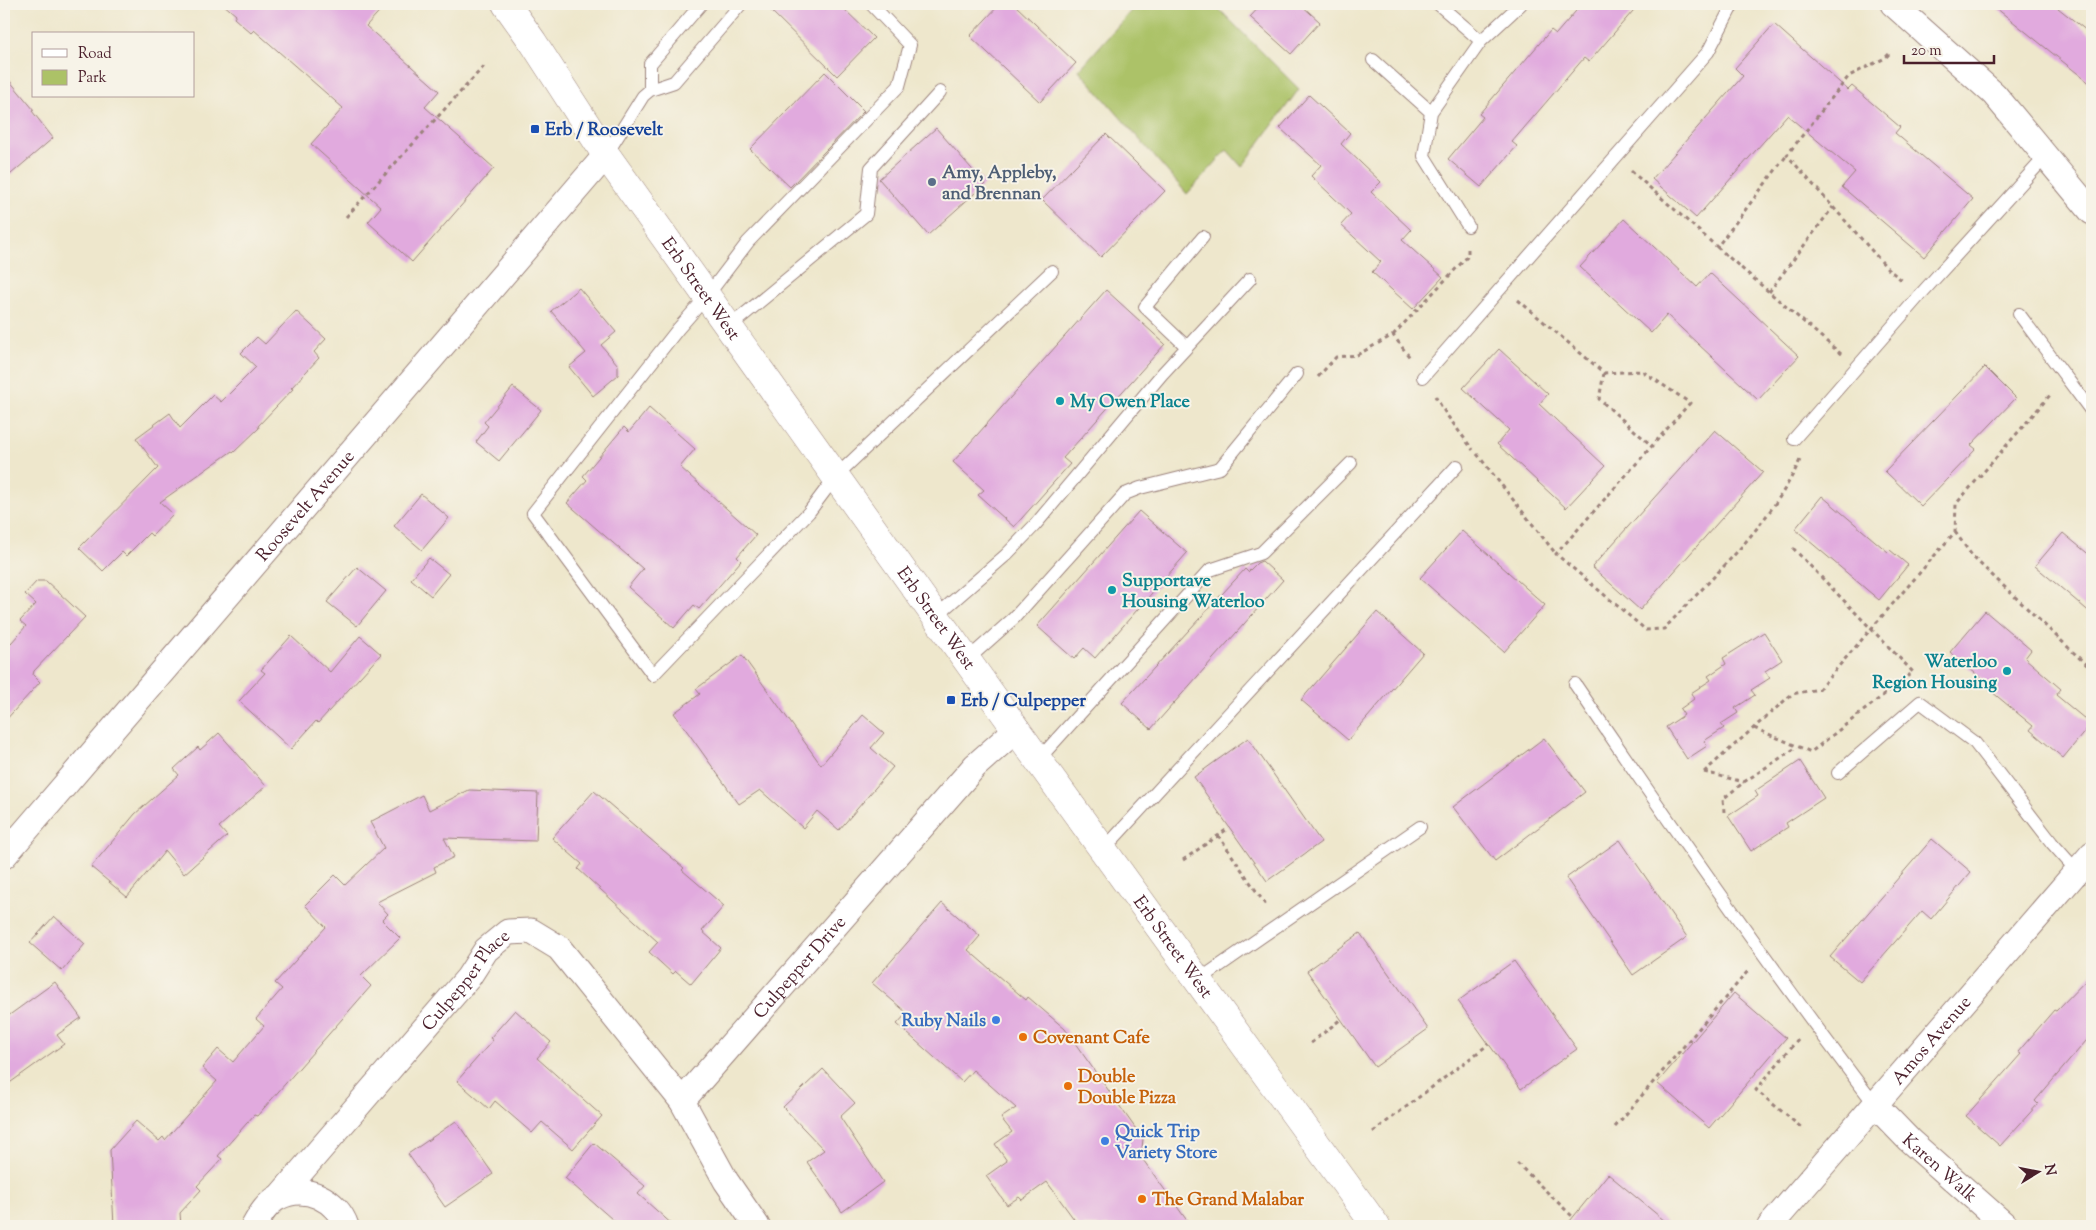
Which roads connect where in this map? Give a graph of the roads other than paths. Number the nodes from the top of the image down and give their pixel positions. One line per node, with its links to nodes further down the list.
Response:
1 (506, 4): 14 (main road, Erb Street West)
2 (701, 4): 11 (lane)
3 (741, 4): 11 (lane)
4 (870, 4): 21 (lane)
5 (1438, 4): 9 (lane)
6 (1522, 4): 9 (lane)
7 (1733, 4): 26 (lane)
8 (1893, 4): 15 (street)
9 (1481, 41): 13 (lane)
10 (1373, 60): 13 (lane)
11 (650, 90): 14 (lane)
12 (940, 92): 23 (lane)
13 (1431, 112): 17 (lane)
14 (606, 155): 21 (main road, Erb Street West); 40 (street, Roosevelt Avenue)
15 (2047, 155): 16 (street); 28 (lane)
16 (2092, 212)
17 (1468, 226)
18 (1203, 238): 24 (lane)
19 (1052, 271): 31 (lane)
20 (1250, 279): 24 (lane)
21 (707, 296): 23 (main road, Erb Street West); 31 (lane)
22 (2019, 314): 27 (lane)
23 (729, 327): 31 (main road, Erb Street West)
24 (1187, 347): 32 (lane)
25 (1297, 374): 33 (lane)
26 (1423, 377)
27 (2092, 412)
28 (1794, 439)
29 (1351, 463): 36 (lane)
30 (1457, 466): 39 (lane)
31 (836, 476): 32 (main road, Erb Street West)
32 (936, 616): 33 (main road, Erb Street West)
33 (968, 659): 35 (main road, Erb Street West)
34 (1575, 684): 44 (lane)
35 (1017, 729): 36 (main road, Erb Street West); 43 (street, Culpepper Drive)
36 (1038, 760): 39 (main road, Erb Street West)
37 (1838, 773): 41 (lane)
38 (1420, 827): 42 (lane)
39 (1104, 849): 42 (main road, Erb Street West)
40 (4, 856)
41 (2085, 863): 44 (street, Amos Avenue)
42 (1199, 980): 49 (main road, Erb Street West)
43 (682, 1101): 45 (street, Culpepper Place); 48 (street)
44 (1876, 1106): 50 (street, Amos Avenue); 51 (street, Karen Walk)
45 (280, 1196): 46 (street, Culpepper Place); 47 (street)
46 (254, 1226)
47 (346, 1226)
48 (757, 1226)
49 (1376, 1226)
50 (1770, 1226)
51 (2006, 1226)

